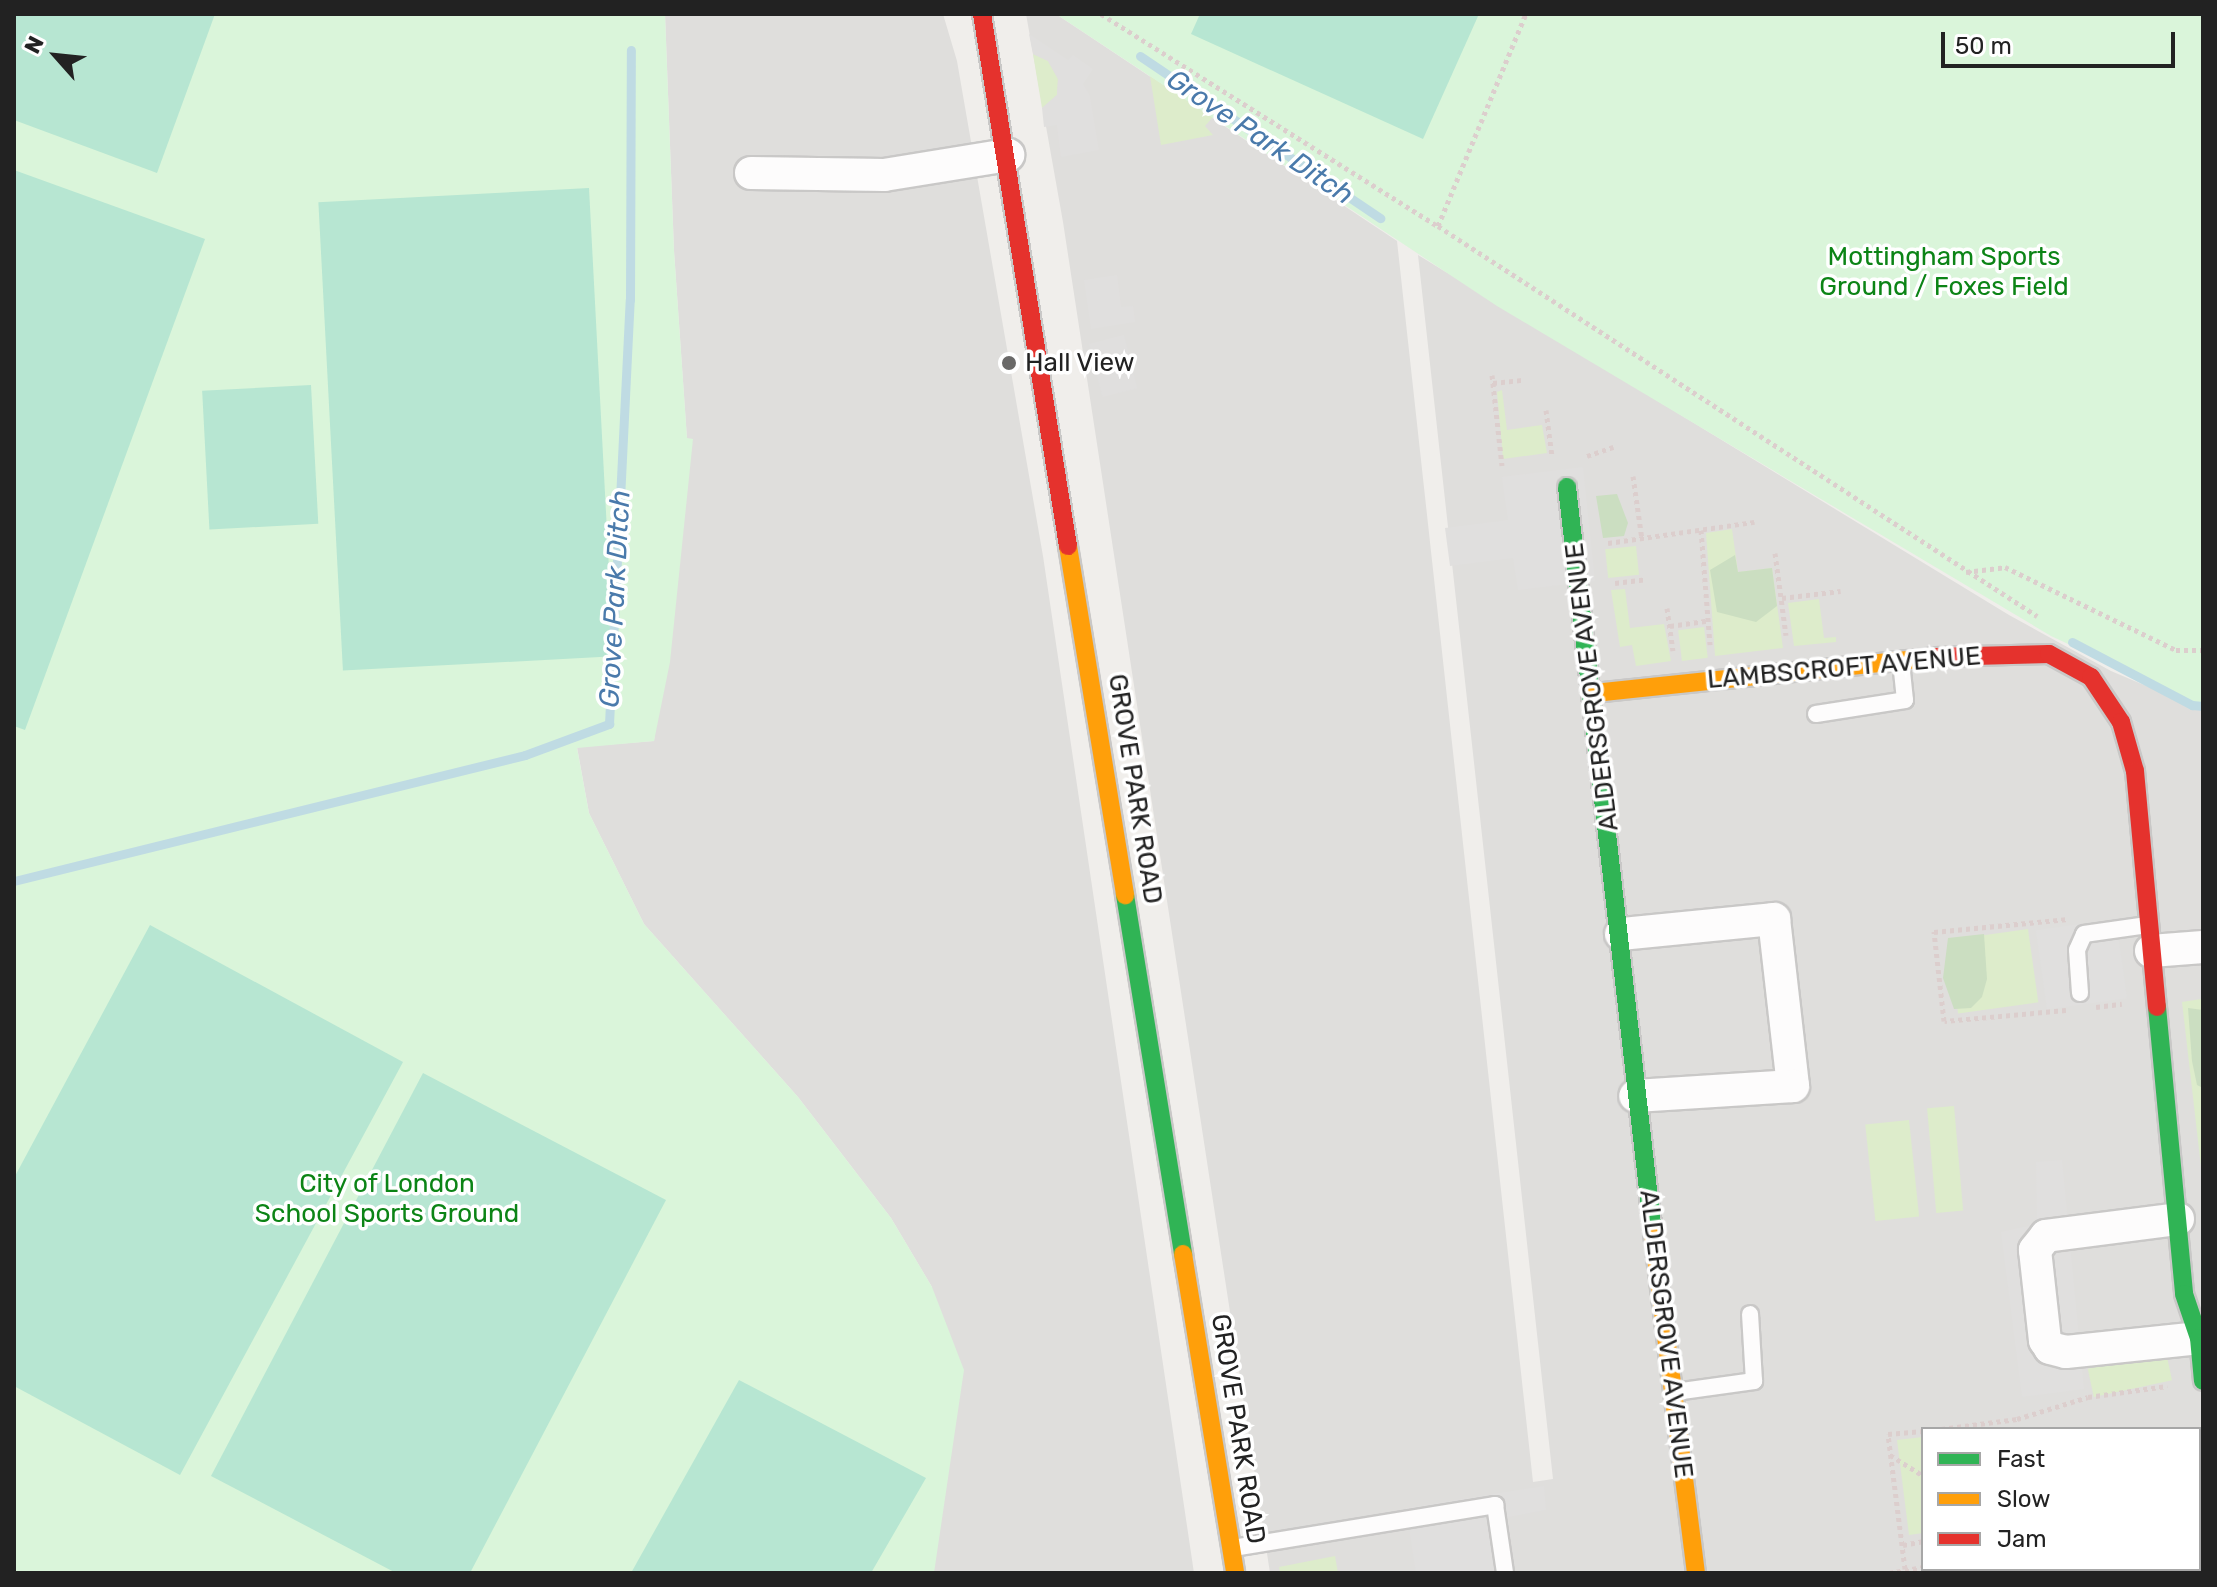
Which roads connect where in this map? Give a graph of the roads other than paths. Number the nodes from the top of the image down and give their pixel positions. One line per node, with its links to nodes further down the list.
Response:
1 (982, 14): 2 (street, GROVE PARK ROAD)
2 (1008, 155): 3 (street); 17 (street, GROVE PARK ROAD)
3 (751, 173)
4 (1567, 487): 6 (street, ALDERSGROVE AVENUE)
5 (1901, 658): 6 (street, LAMBSCROFT AVENUE); 7 (lane); 9 (street, LAMBSCROFT AVENUE)
6 (1594, 693): 8 (street, ALDERSGROVE AVENUE)
7 (1816, 714)
8 (1621, 934): 12 (street, ALDERSGROVE AVENUE); 12 (street)
9 (2150, 938): 10 (street); 11 (lane); 13 (street, LAMBSCROFT AVENUE)
10 (2203, 947)
11 (2080, 993)
12 (1635, 1096): 16 (street, ALDERSGROVE AVENUE)
13 (2178, 1219): 15 (street, LAMBSCROFT AVENUE); 15 (street)
14 (1750, 1314): 16 (lane)
15 (2202, 1364)
16 (1674, 1392): 20 (street, ALDERSGROVE AVENUE)
17 (1231, 1548): 18 (street, GROVE PARK ROAD); 19 (lane)
18 (1235, 1573)
19 (1505, 1573)
20 (1696, 1573)

